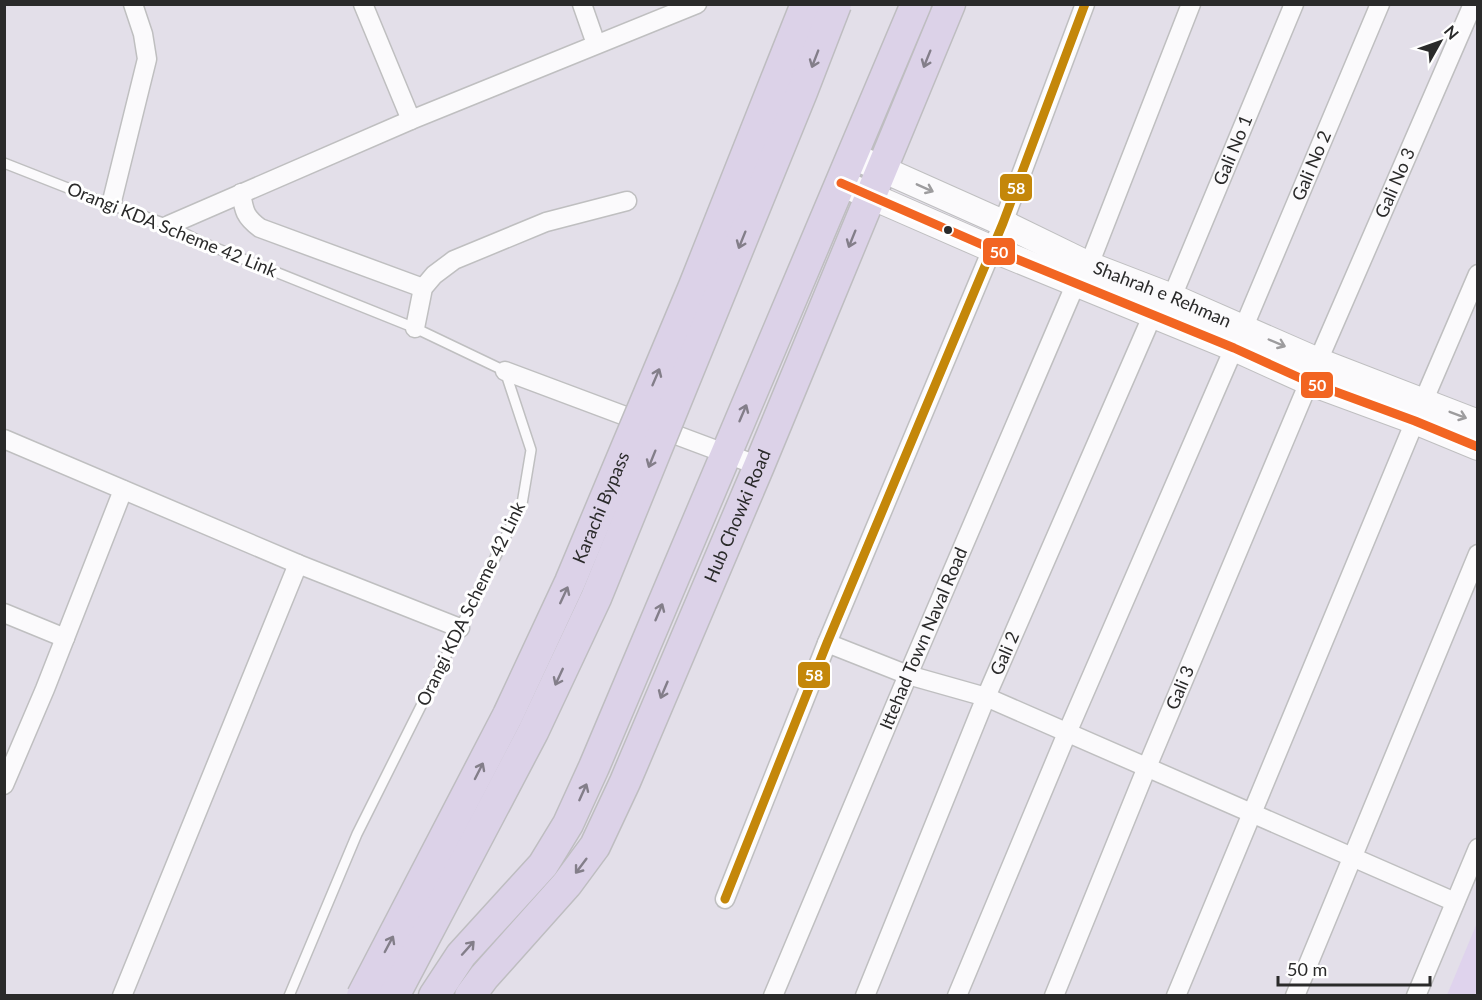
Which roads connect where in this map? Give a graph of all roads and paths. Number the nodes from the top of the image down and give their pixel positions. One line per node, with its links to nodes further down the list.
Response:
1 (133, 4): 23 (street)
2 (363, 4): 15 (street)
3 (582, 4): 14 (street)
4 (697, 4): 14 (street)
5 (806, 4): 61 (highway, Karachi Bypass, one-way to 5, bridge)
6 (836, 4): 62 (highway, Karachi Bypass, one-way to 62, bridge)
7 (916, 4): 16 (highway)
8 (950, 4): 18 (highway, Hub Chowki Road, one-way to 18)
9 (1085, 4): 24 (street)
10 (1191, 4): 27 (street, Ittehad Town Naval Road)
11 (1294, 4): 30 (street, Gali No 1)
12 (1380, 4): 33 (street, Gali No 2)
13 (1473, 4): 35 (street, Gali No 3)
14 (596, 44): 15 (street)
15 (411, 120): 20 (street)
16 (853, 156): 18 (main road, Shahrah e Rehman); 19 (highway)
17 (4, 163): 23 (lane, Orangi KDA Scheme 42 Link)
18 (882, 169): 21 (highway, Hub Chowki Road); 24 (main road, Shahrah e Rehman, one-way to 24)
19 (841, 183): 21 (main road, Shahrah e Rehman); 40 (highway, one-way to 19)
20 (241, 194): 25 (street); 29 (street)
21 (869, 197): 26 (main road, Shahrah e Rehman); 41 (highway, Hub Chowki Road, one-way to 41)
22 (627, 201): 29 (street)
23 (111, 205): 25 (lane, Orangi KDA Scheme 42 Link)
24 (1003, 223): 26 (street); 27 (main road, Shahrah e Rehman)
25 (169, 225): 32 (lane, Orangi KDA Scheme 42 Link)
26 (992, 249): 27 (main road, Shahrah e Rehman); 48 (street)
27 (1083, 274): 30 (main road, Shahrah e Rehman); 31 (main road, Shahrah e Rehman); 49 (street, Ittehad Town Naval Road)
28 (1478, 274): 36 (street)
29 (423, 288): 32 (street)
30 (1172, 297): 33 (main road, Shahrah e Rehman)
31 (1153, 314): 33 (main road, Shahrah e Rehman); 50 (street, Gali 2)
32 (415, 328): 34 (lane, Orangi KDA Scheme 42 Link)
33 (1239, 338): 35 (main road, Shahrah e Rehman); 51 (street)
34 (505, 371): 40 (street); 46 (lane, Orangi KDA Scheme 42 Link)
35 (1313, 372): 36 (main road, Shahrah e Rehman); 52 (street, Gali 3)
36 (1419, 411): 37 (main road, Shahrah e Rehman, one-way to 37); 39 (main road, Shahrah e Rehman); 54 (street)
37 (1478, 423)
38 (4, 439): 42 (street)
39 (1478, 447)
40 (726, 453): 41 (street); 63 (highway, one-way to 40)
41 (759, 466): 64 (highway, Hub Chowki Road, one-way to 64)
42 (123, 490): 44 (street); 47 (street)
43 (1478, 554): 56 (street)
44 (298, 564): 46 (street); 59 (street)
45 (4, 613): 47 (street)
46 (460, 628): 60 (lane, Orangi KDA Scheme 42 Link)
47 (65, 638): 53 (street)
48 (827, 643): 49 (street); 57 (street)
49 (908, 675): 50 (street); 65 (street, Ittehad Town Naval Road)
50 (986, 698): 51 (street); 66 (street, Gali 2)
51 (1067, 733): 52 (street); 67 (street)
52 (1147, 767): 54 (street); 68 (street, Gali 3)
53 (5, 783)
54 (1252, 813): 56 (street); 69 (street)
55 (1478, 848): 58 (street)
56 (1352, 857): 58 (street); 70 (street)
57 (725, 899)
58 (1455, 902): 71 (street)
59 (122, 996)
60 (289, 996)
61 (362, 996)
62 (394, 996)
63 (434, 996)
64 (470, 996)
65 (773, 996)
66 (865, 996)
67 (957, 996)
68 (1054, 996)
69 (1176, 996)
70 (1295, 996)
71 (1416, 996)

